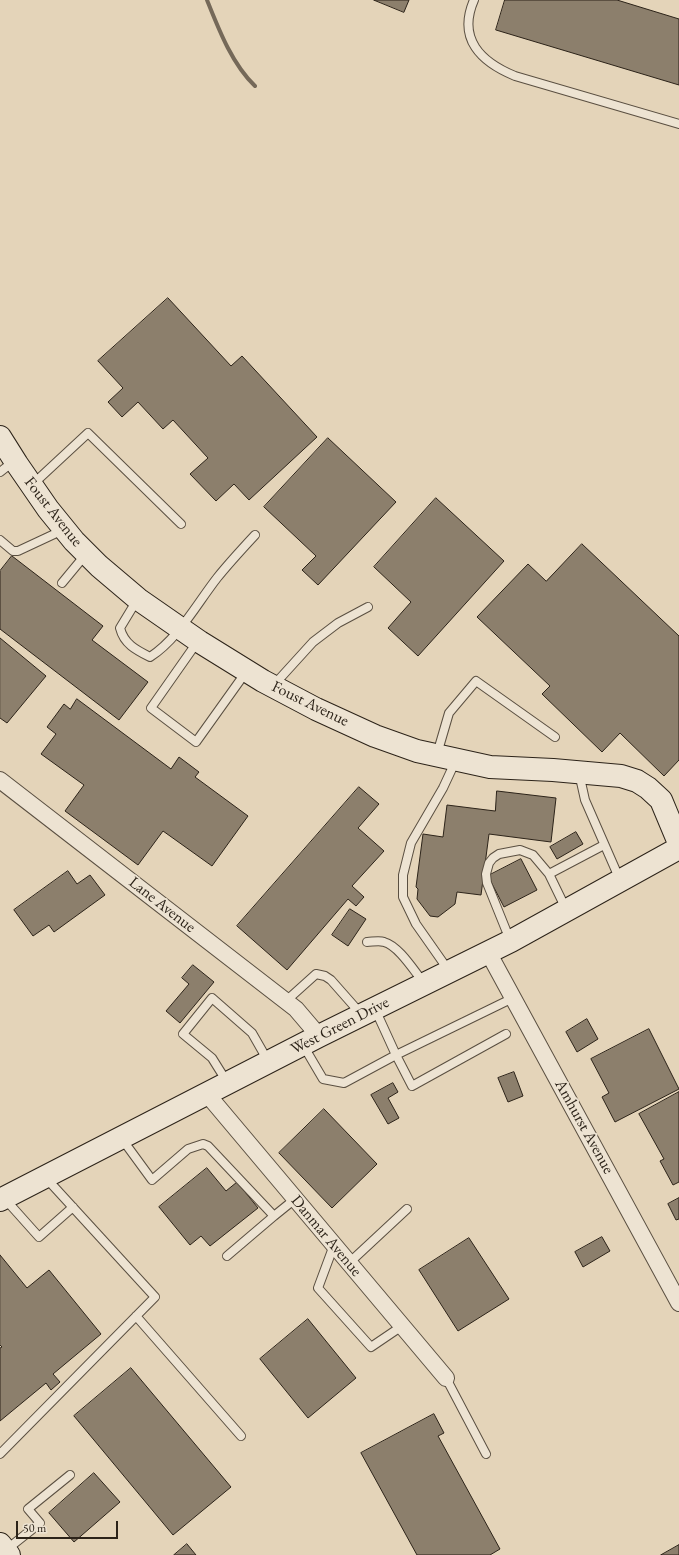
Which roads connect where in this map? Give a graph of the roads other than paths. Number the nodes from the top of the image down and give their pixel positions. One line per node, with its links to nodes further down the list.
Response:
1 (474, 0): 2 (lane)
2 (679, 124)
3 (0, 437): 4 (street, Foust Avenue)
4 (7, 466): 5 (street, Foust Avenue)
5 (31, 485): 6 (lane); 7 (street, Foust Avenue)
6 (181, 524)
7 (64, 530): 9 (lane); 10 (street, Foust Avenue)
8 (255, 535): 14 (lane)
9 (0, 540)
10 (86, 554): 11 (lane); 12 (street, Foust Avenue)
11 (62, 583)
12 (138, 599): 14 (street, Foust Avenue); 14 (lane)
13 (368, 607): 17 (lane)
14 (180, 628): 15 (street, Foust Avenue)
15 (198, 641): 16 (street, Foust Avenue); 16 (lane)
16 (246, 671): 17 (street, Foust Avenue)
17 (273, 686): 19 (street, Foust Avenue)
18 (555, 737): 19 (lane)
19 (446, 757): 20 (street, Foust Avenue); 31 (lane)
20 (579, 772): 22 (street, Foust Avenue); 23 (lane)
21 (0, 780): 34 (street, Lane Avenue)
22 (679, 842)
23 (604, 845): 25 (lane); 26 (lane)
24 (679, 848): 26 (street, West Green Drive)
25 (549, 874): 27 (lane); 28 (lane)
26 (620, 880): 27 (street, West Green Drive)
27 (567, 910): 28 (street, West Green Drive)
28 (511, 941): 30 (street, West Green Drive)
29 (368, 942): 32 (lane)
30 (488, 952): 31 (street, West Green Drive); 33 (street, Amhurst Avenue)
31 (449, 971): 32 (street, West Green Drive)
32 (424, 984): 35 (street, West Green Drive)
33 (513, 998): 38 (lane); 52 (street, Amhurst Avenue)
34 (286, 1001): 35 (lane); 37 (street, Lane Avenue)
35 (368, 1012): 37 (street, West Green Drive); 38 (lane)
36 (506, 1034): 38 (lane)
37 (311, 1040): 38 (lane); 39 (street, West Green Drive)
38 (396, 1055)
39 (269, 1062): 40 (street, West Green Drive); 40 (lane)
40 (228, 1083): 41 (street, West Green Drive)
41 (207, 1094): 42 (street, West Green Drive); 45 (street, Danmar Avenue)
42 (121, 1138): 43 (street, West Green Drive); 48 (lane)
43 (45, 1177): 44 (street, West Green Drive); 46 (lane)
44 (2, 1199): 46 (lane)
45 (295, 1199): 48 (lane); 49 (street, Danmar Avenue)
46 (72, 1207): 53 (lane)
47 (407, 1209): 51 (lane)
48 (274, 1216): 50 (lane)
49 (334, 1245): 51 (street, Danmar Avenue); 54 (lane)
50 (227, 1256)
51 (349, 1263): 54 (street, Danmar Avenue)
52 (679, 1303)
53 (136, 1316): 56 (lane); 57 (lane)
54 (402, 1326): 55 (street, Danmar Avenue)
55 (446, 1378): 58 (lane)
56 (241, 1436)
57 (0, 1454)
58 (486, 1454)
59 (70, 1475): 60 (lane)
60 (5, 1550)

